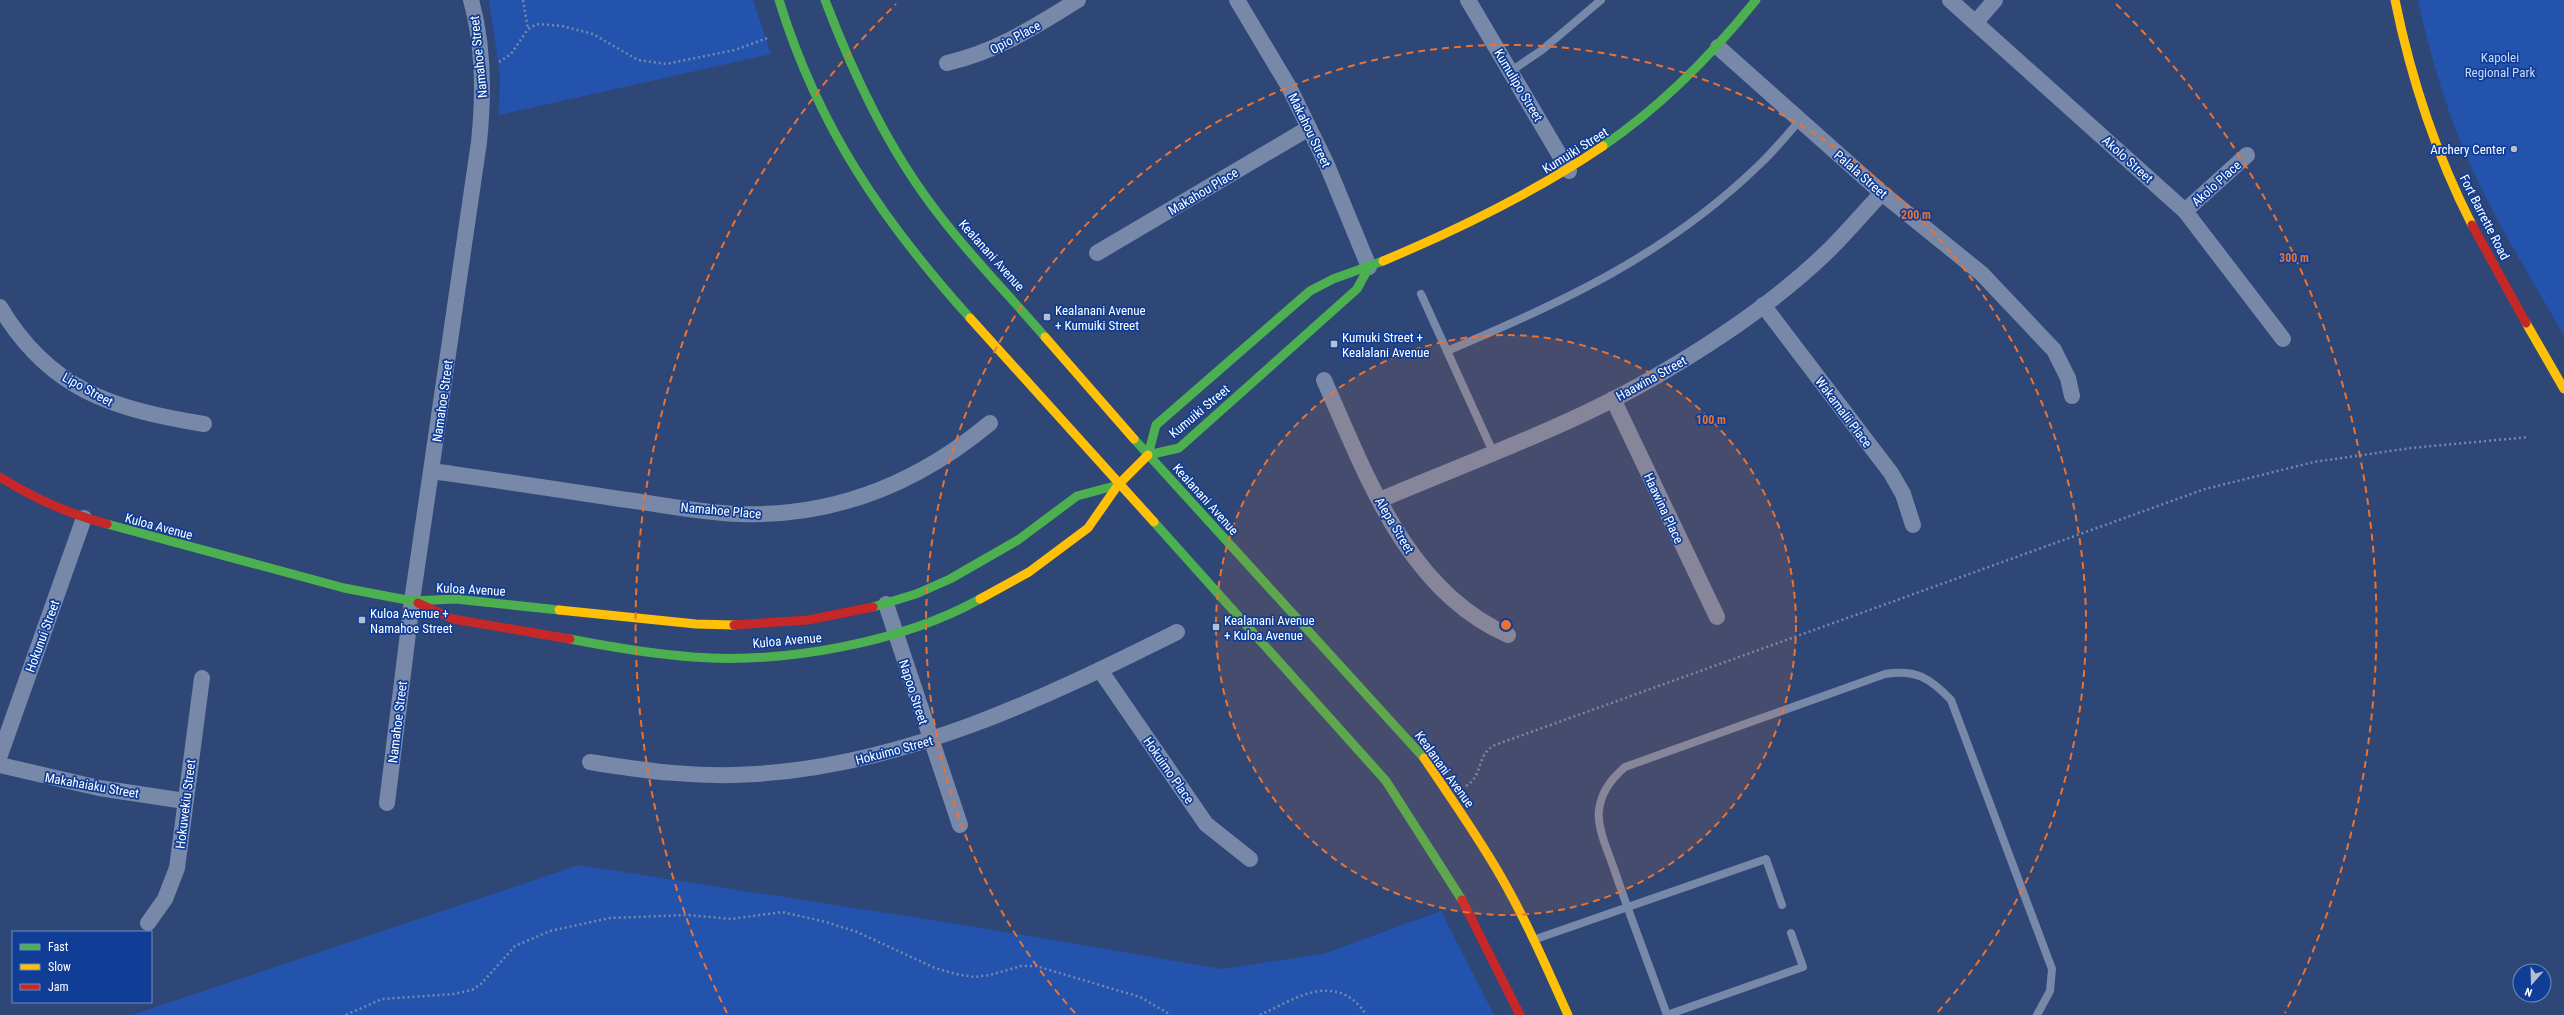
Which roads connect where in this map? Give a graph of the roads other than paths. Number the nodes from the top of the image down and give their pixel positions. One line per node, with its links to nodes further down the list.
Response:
1 (471, 0): 37 (street, Namahoe Street)
2 (779, 0): 39 (street)
3 (825, 0): 36 (street, Kealanani Avenue)
4 (1078, 0): 14 (street, Opio Place)
5 (1237, 0): 17 (street, Makahou Street)
6 (1468, 0): 15 (street, Kumulipo Street)
7 (1601, 0): 15 (lane)
8 (1756, 0): 13 (street, Kumuiki Street)
9 (1950, 0): 12 (street, Akolo Street)
10 (1995, 0): 12 (street)
11 (2396, 0): 30 (street, Fort Barrette Road)
12 (1976, 22): 21 (street, Akolo Street)
13 (1718, 47): 16 (street, Palala Street); 19 (street, Kumuiki Street)
14 (947, 63)
15 (1511, 71): 19 (street, Kumulipo Street)
16 (1800, 120): 20 (street, Palala Street); 28 (lane)
17 (1309, 128): 22 (street, Makahou Place); 23 (street, Makahou Street)
18 (2247, 155): 21 (street, Akolo Place)
19 (1569, 171): 23 (street, Kumuiki Street)
20 (1882, 193): 25 (street, Haawina Street); 31 (street, Palala Street)
21 (2185, 211): 27 (street, Akolo Street)
22 (1097, 253)
23 (1369, 267): 36 (street, Kumuiki Street); 36 (street, Kumuiki Street)
24 (1421, 294): 28 (lane)
25 (1763, 306): 32 (street, Haawina Street); 42 (street, Wakamalii Place)
26 (0, 307): 34 (street, Lipo Street)
27 (2283, 338)
28 (1448, 351): 35 (lane)
29 (1324, 380): 40 (street, Alepa Street)
30 (2564, 389)
31 (2072, 396)
32 (1613, 399): 35 (street, Haawina Street); 45 (street, Haawina Place)
33 (990, 423): 37 (street, Namahoe Place)
34 (204, 424)
35 (1493, 452): 40 (street, Haawina Street)
36 (1148, 455): 39 (street, Kuloa Avenue); 63 (street, Kealanani Avenue)
37 (432, 471): 43 (street, Namahoe Street)
38 (0, 478): 41 (street, Kuloa Avenue)
39 (1118, 485): 44 (street, Kuloa Avenue); 47 (street, Kuloa Avenue); 64 (street)
40 (1380, 500): 48 (street, Alepa Street)
41 (84, 518): 43 (street, Kuloa Avenue); 52 (street, Hokunui Street)
42 (1913, 525)
43 (412, 600): 44 (street, Kuloa Avenue); 47 (street, Kuloa Avenue); 56 (street, Namahoe Street)
44 (886, 604): 47 (street, Napoo Street)
45 (1717, 617)
46 (1177, 632): 49 (street, Hokuimo Street)
47 (896, 634): 51 (street, Napoo Street)
48 (1508, 635)
49 (1100, 670): 51 (street, Hokuimo Street); 58 (street, Hokuimo Place)
50 (202, 678): 55 (street, Hokuwekiu Street)
51 (930, 740): 53 (street, Hokuimo Street); 57 (street, Napoo Street)
52 (0, 754)
53 (590, 762)
54 (0, 766): 55 (street, Makahaiaku Street)
55 (185, 801): 61 (street, Hokuwekiu Street)
56 (387, 803)
57 (960, 825)
58 (1250, 858)
59 (1782, 905): 60 (lane)
60 (1627, 907): 63 (lane); 66 (lane); 67 (lane)
61 (148, 923)
62 (1791, 933): 66 (lane)
63 (1532, 940): 65 (street, Kealanani Avenue)
64 (1520, 1015)
65 (1568, 1015)
66 (1667, 1015)
67 (2037, 1015)

